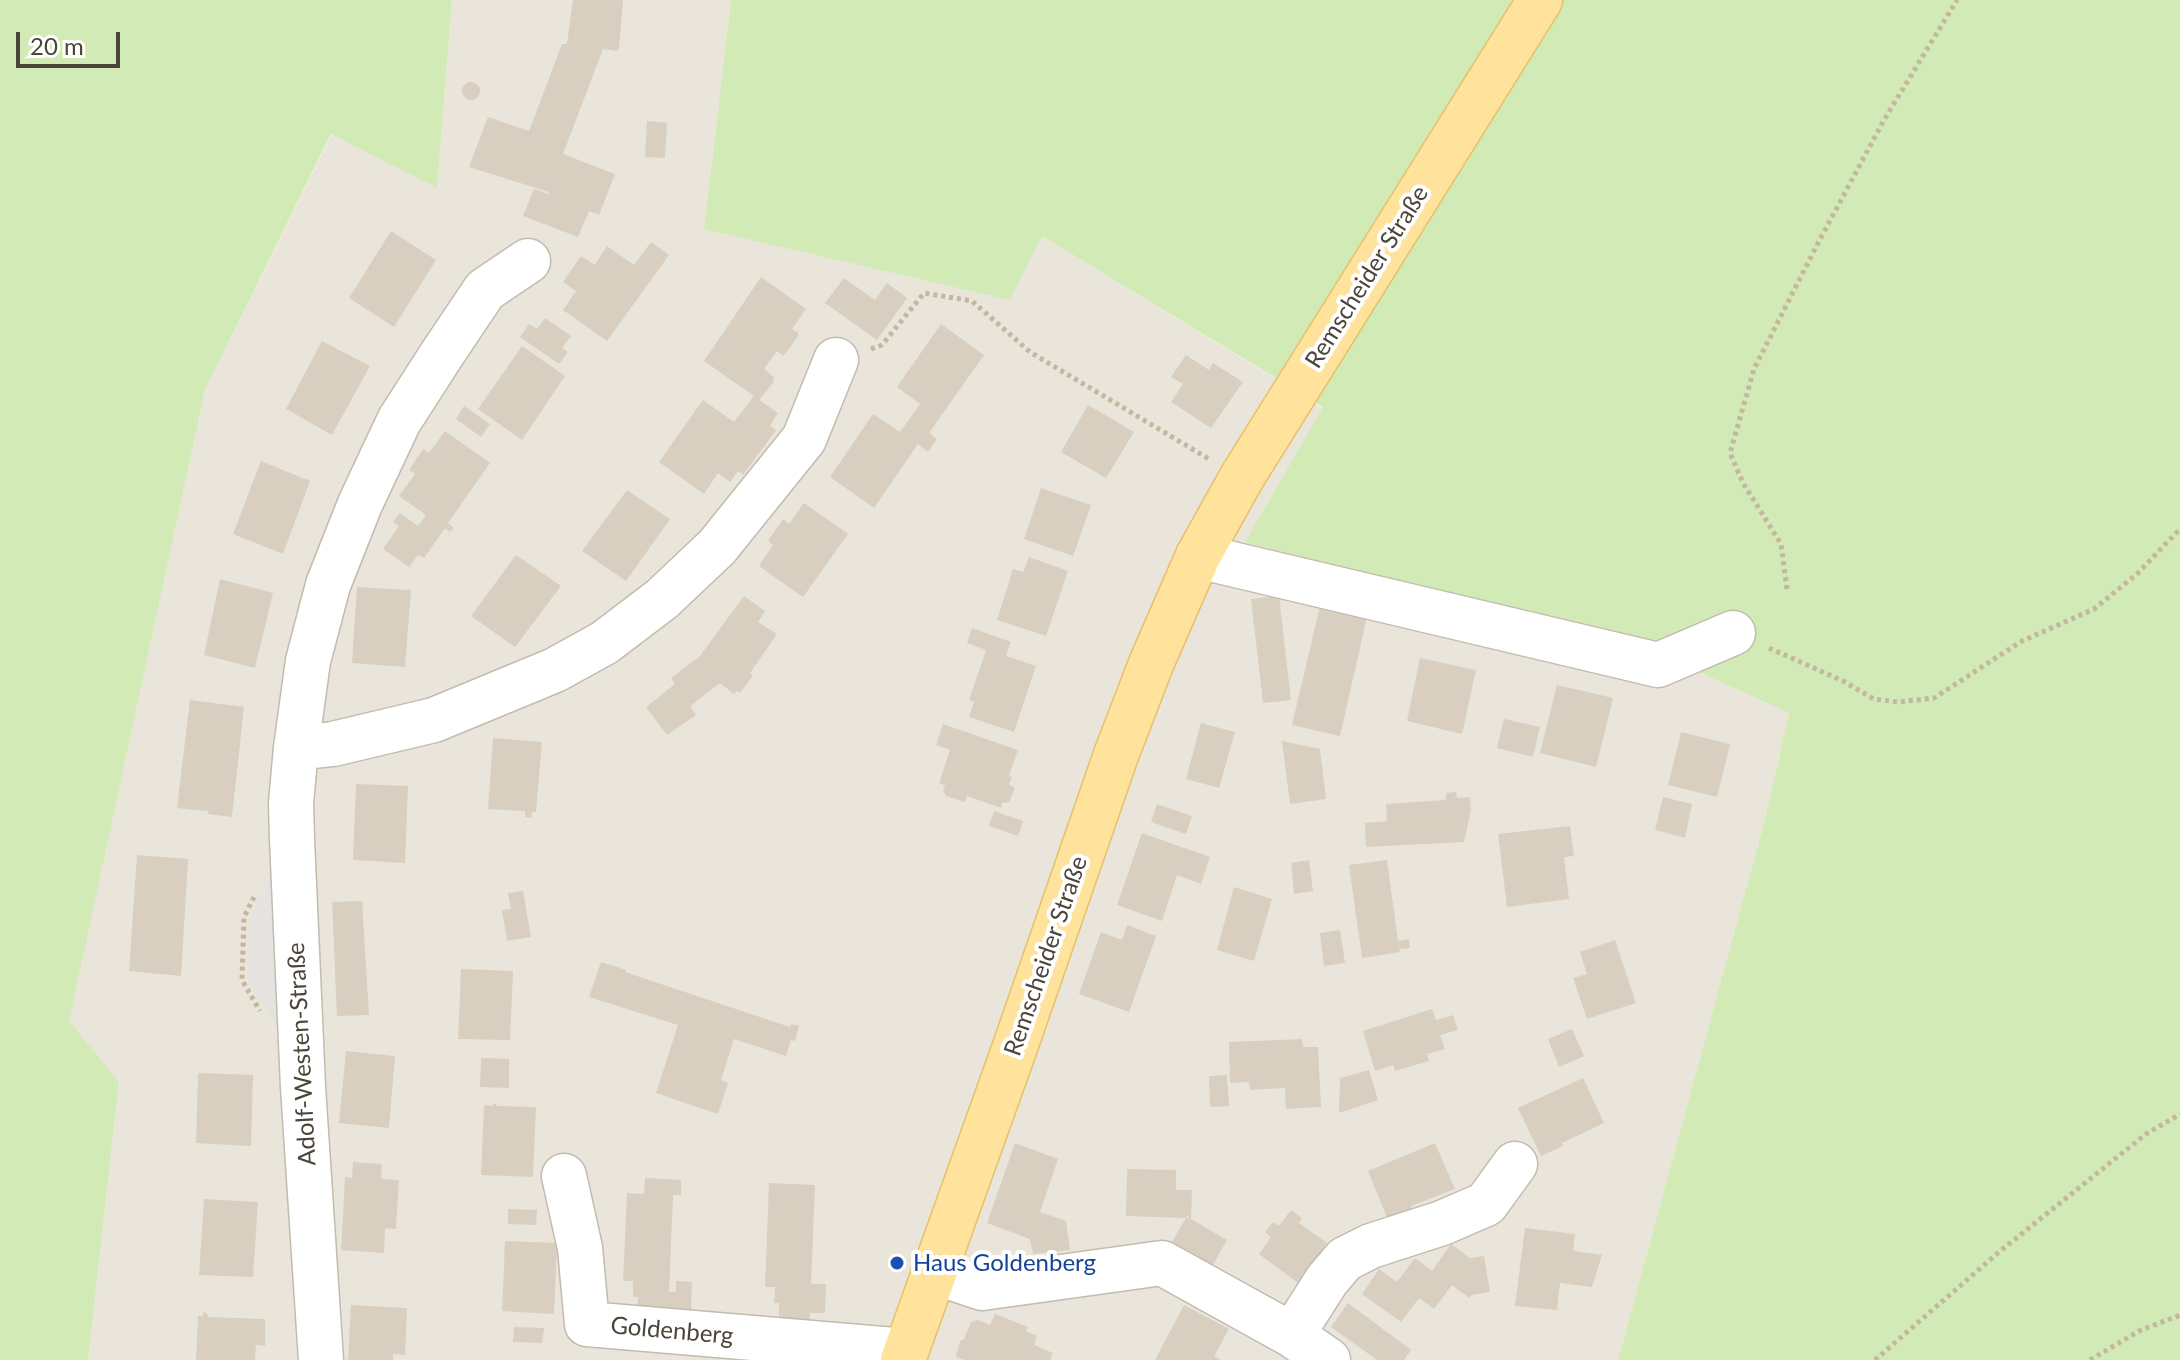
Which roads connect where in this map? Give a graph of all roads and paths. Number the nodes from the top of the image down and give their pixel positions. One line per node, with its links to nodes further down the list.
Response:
1 (1540, 0): 7 (main road, Remscheider Straße)
2 (1957, 0): 8 (path)
3 (528, 261): 10 (street, Adolf-Westen-Straße)
4 (836, 360): 5 (path); 10 (street)
5 (1192, 449)
6 (2180, 529): 9 (path)
7 (1198, 556): 9 (street); 14 (main road, Remscheider Straße)
8 (1787, 589)
9 (1733, 633)
10 (296, 748): 18 (street, Adolf-Westen-Straße)
11 (2179, 1115): 20 (path)
12 (1515, 1164): 16 (street)
13 (564, 1176): 17 (street, Goldenberg)
14 (934, 1272): 16 (street); 17 (main road, Remscheider Straße)
15 (2180, 1315): 21 (path)
16 (1292, 1335): 19 (street)
17 (905, 1356)
18 (321, 1360)
19 (1328, 1360)
20 (1875, 1360)
21 (2090, 1360)

